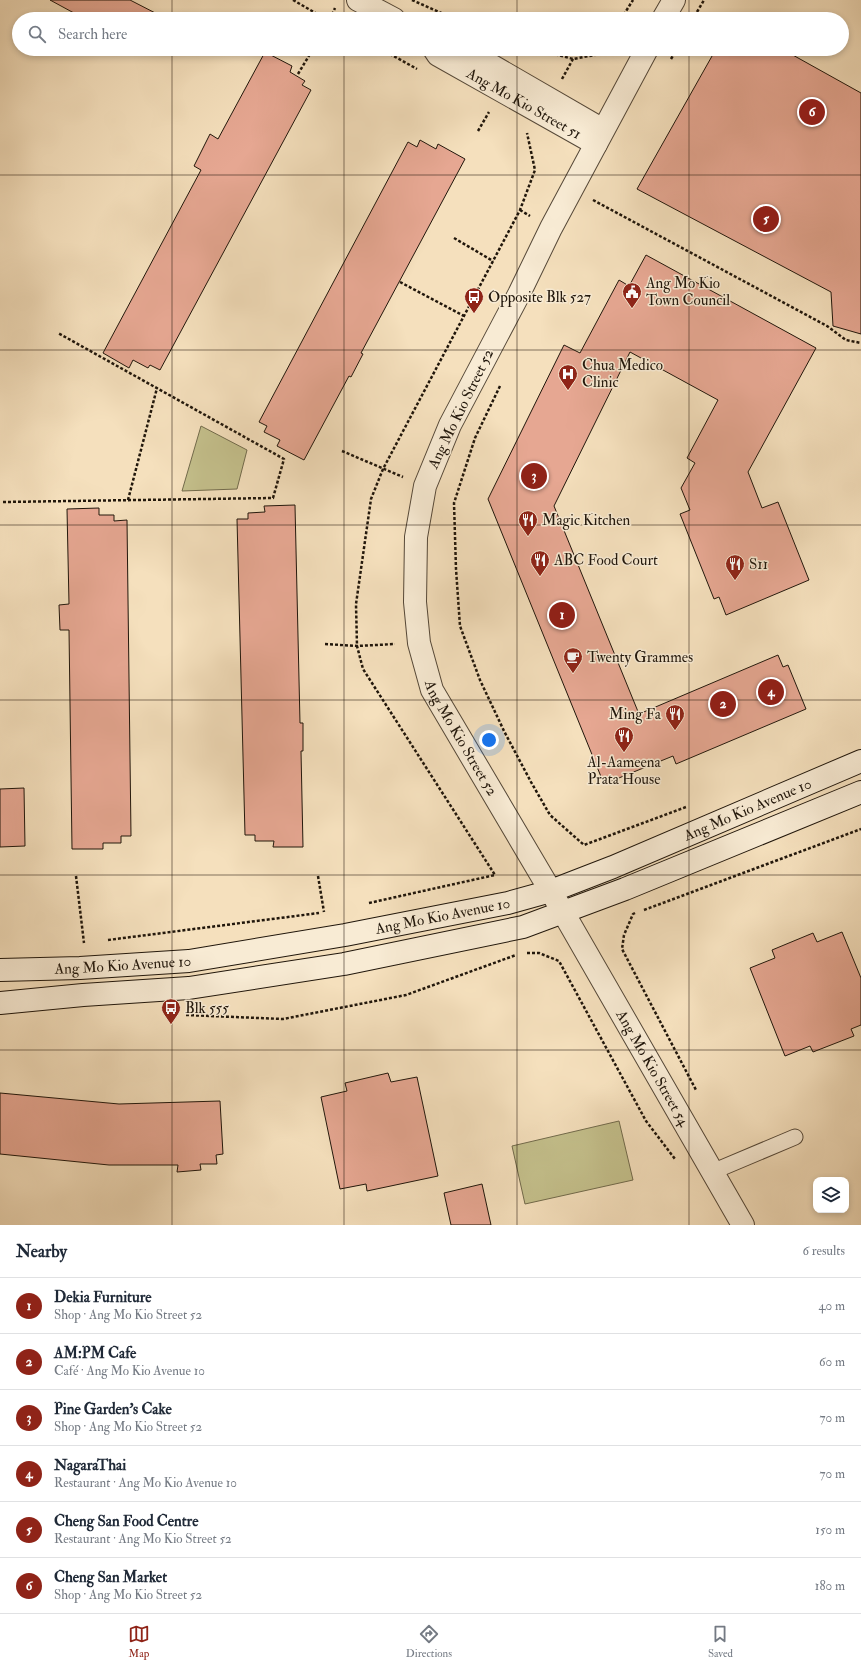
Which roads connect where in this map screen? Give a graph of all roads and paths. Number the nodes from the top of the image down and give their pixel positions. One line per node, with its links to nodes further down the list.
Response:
1 (292, 0): 6 (path)
2 (358, 0): 7 (main road)
3 (412, 0): 8 (path)
4 (633, 0): 9 (path)
5 (674, 0): 10 (main road)
6 (313, 12)
7 (381, 12)
8 (439, 12)
9 (625, 12)
10 (667, 12)
11 (309, 56): 19 (path)
12 (440, 56): 22 (main road, Ang Mo Kio Street 51)
13 (474, 56): 22 (main road, Ang Mo Kio Street 51)
14 (562, 56): 15 (path)
15 (589, 56)
16 (643, 56): 22 (main road, Ang Mo Kio Street 52)
17 (673, 56): 18 (path)
18 (669, 63)
19 (298, 74)
20 (488, 114): 21 (path)
21 (478, 131)
22 (600, 137): 38 (main road, Ang Mo Kio Street 52)
23 (596, 193): 24 (path)
24 (593, 200): 25 (path); 31 (path)
25 (589, 207)
26 (454, 238): 27 (path)
27 (493, 261)
28 (400, 282): 29 (path)
29 (464, 316)
30 (58, 333): 33 (path)
31 (861, 343)
32 (501, 385): 43 (path)
33 (157, 388): 36 (path); 36 (path)
34 (342, 451): 35 (path)
35 (383, 469)
36 (128, 500): 37 (path)
37 (3, 502)
38 (419, 643): 39 (path); 47 (main road, Ang Mo Kio Street 52)
39 (325, 644)
40 (861, 760): 47 (main road, Ang Mo Kio Avenue 10)
41 (861, 792): 51 (main road, Ang Mo Kio Avenue 10)
42 (861, 829): 57 (path)
43 (584, 845)
44 (494, 875): 48 (path)
45 (76, 876): 53 (path)
46 (318, 876): 50 (path)
47 (551, 891): 51 (main road, Ang Mo Kio Street 52); 54 (main road, Ang Mo Kio Avenue 10)
48 (364, 904)
49 (329, 911): 50 (path)
50 (324, 912): 52 (path)
51 (564, 912): 55 (main road, Ang Mo Kio Avenue 10); 60 (main road, Ang Mo Kio Street 54)
52 (106, 940)
53 (91, 942)
54 (0, 970)
55 (0, 1003)
56 (179, 1015): 59 (path)
57 (697, 1093)
58 (795, 1137): 60 (lane)
59 (678, 1163)
60 (712, 1172): 61 (main road, Ang Mo Kio Street 54)
61 (743, 1225)

